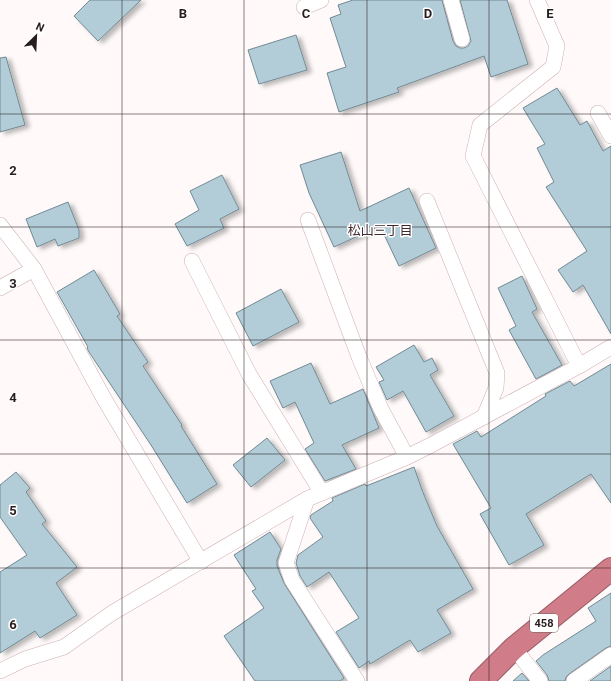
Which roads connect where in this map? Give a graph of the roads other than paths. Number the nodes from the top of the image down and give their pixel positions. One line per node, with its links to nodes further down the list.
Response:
1 (321, 0): 4 (lane)
2 (451, 0): 5 (lane)
3 (537, 0): 15 (lane)
4 (304, 7)
5 (462, 39)
6 (598, 113): 7 (lane)
7 (611, 136)
8 (427, 201): 16 (lane)
9 (308, 220): 17 (lane)
10 (0, 225): 12 (lane)
11 (192, 261): 18 (lane)
12 (34, 269): 13 (lane); 20 (lane)
13 (0, 288)
14 (611, 347): 15 (lane)
15 (578, 366): 16 (lane)
16 (484, 417): 17 (lane)
17 (407, 457): 18 (lane)
18 (322, 493): 19 (lane)
19 (307, 499): 20 (lane); 25 (lane)
20 (201, 562): 24 (lane)
21 (611, 569): 22 (highway, 458)
22 (514, 648): 26 (highway, 458); 27 (lane)
23 (611, 655): 28 (lane)
24 (0, 671)
25 (357, 681)
26 (481, 681)
27 (540, 681)
28 (574, 681)

